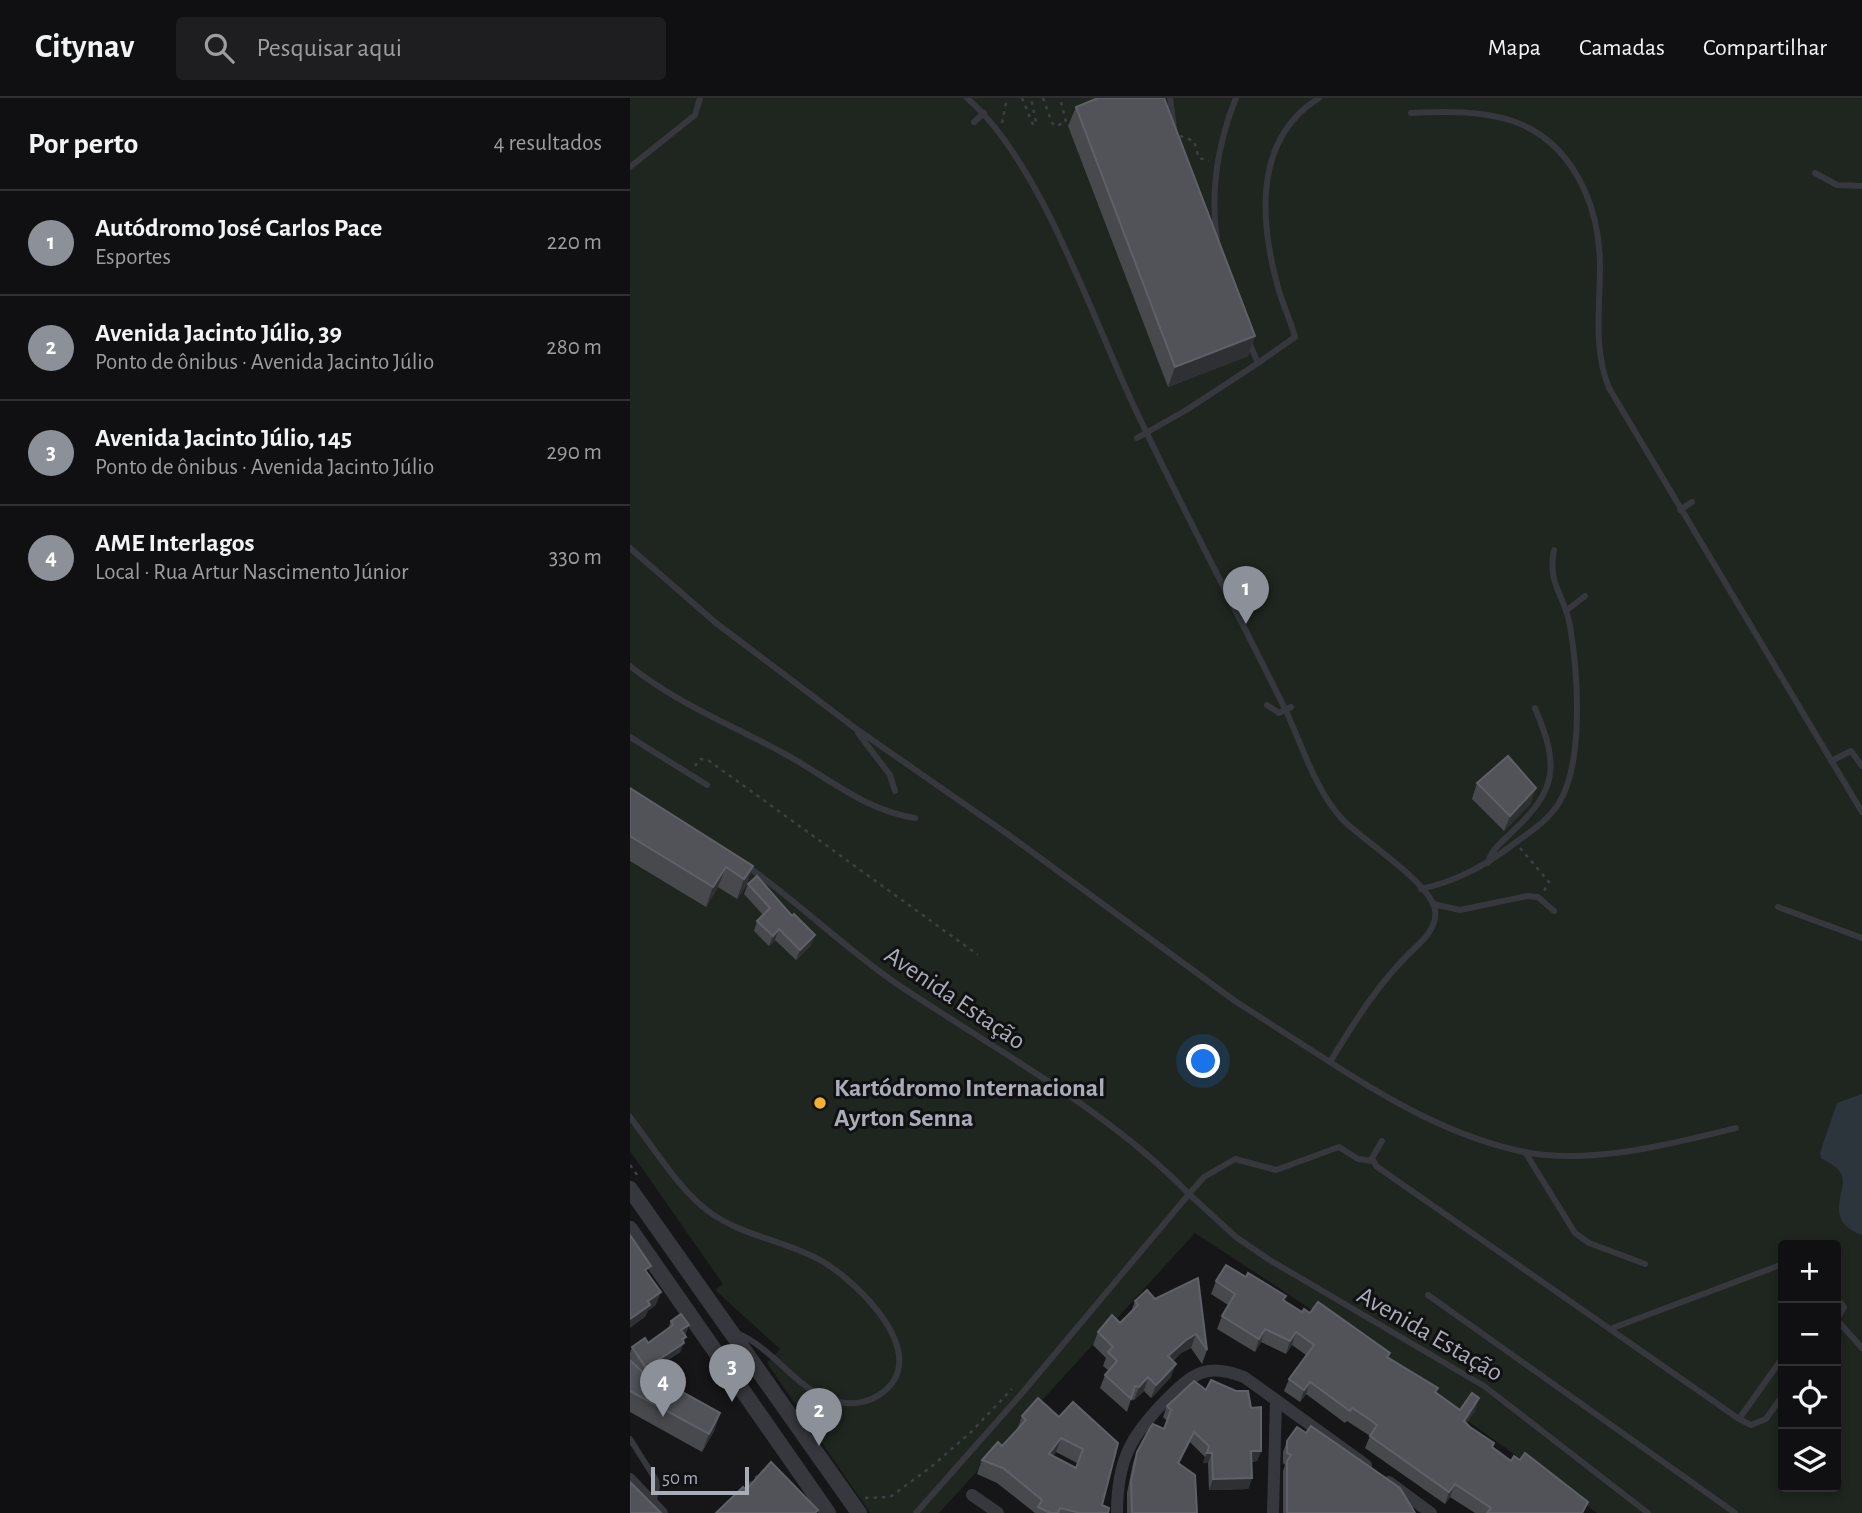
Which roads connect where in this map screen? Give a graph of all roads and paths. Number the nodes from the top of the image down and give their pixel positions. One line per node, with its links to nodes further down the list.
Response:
1 (700, 98): 17 (lane)
2 (967, 98): 11 (lane)
3 (1007, 98): 14 (path)
4 (1022, 98): 5 (path)
5 (1031, 98)
6 (1043, 98): 10 (path)
7 (1170, 98): 15 (lane)
8 (1236, 98): 20 (lane)
9 (1319, 98): 22 (lane)
10 (1062, 99)
11 (984, 113): 13 (lane); 14 (lane)
12 (1411, 113): 26 (lane)
13 (974, 122)
14 (999, 133): 23 (lane)
15 (1175, 134): 16 (path)
16 (1212, 162)
17 (630, 167)
18 (1815, 173): 19 (lane)
19 (1862, 186)
20 (1219, 252)
21 (1242, 326): 22 (lane)
22 (1258, 363): 23 (lane)
23 (1147, 432): 24 (lane); 34 (lane)
24 (1137, 438)
25 (1692, 502): 26 (lane)
26 (1680, 510): 37 (lane)
27 (630, 548): 35 (lane)
28 (1554, 550): 30 (lane)
29 (1585, 596): 30 (lane)
30 (1566, 611): 44 (lane)
31 (630, 666): 43 (lane)
32 (1267, 705): 34 (lane)
33 (1535, 708): 46 (lane)
34 (1288, 709): 47 (lane)
35 (855, 728): 41 (lane); 54 (lane)
36 (630, 737): 39 (lane)
37 (1831, 761): 38 (lane); 42 (lane)
38 (1862, 766)
39 (689, 773): 40 (lane); 53 (path)
40 (707, 785)
41 (895, 791)
42 (1862, 812)
43 (915, 818)
44 (1515, 843): 46 (lane); 48 (path)
45 (737, 860): 61 (lane, Avenida Estação)
46 (1488, 863): 47 (lane)
47 (1421, 889): 49 (lane)
48 (1538, 897): 49 (lane); 51 (lane)
49 (1433, 904): 54 (lane)
50 (1778, 907): 52 (lane)
51 (1554, 911)
52 (1862, 938)
53 (978, 955)
54 (1330, 1062): 58 (lane)
55 (630, 1117): 68 (lane)
56 (1737, 1128): 58 (lane)
57 (1382, 1141): 59 (lane)
58 (1525, 1152): 63 (lane)
59 (1372, 1161): 61 (lane); 67 (lane)
60 (630, 1189): 68 (street)
61 (1189, 1195): 71 (lane); 91 (lane, Avenida Estação)
62 (630, 1229): 75 (street)
63 (1645, 1264)
64 (1778, 1266): 67 (lane)
65 (1428, 1295): 92 (lane)
66 (1841, 1326): 69 (lane)
67 (1610, 1329): 76 (lane)
68 (730, 1331): 72 (street)
69 (1862, 1348)
70 (1778, 1364): 76 (lane)
71 (1023, 1392): 83 (path); 87 (lane)
72 (774, 1393): 75 (street); 83 (street)
73 (1276, 1400): 84 (street); 89 (street); 90 (street)
74 (1778, 1401): 76 (lane)
75 (753, 1407): 78 (street)
76 (1739, 1419)
77 (630, 1439): 82 (lane)
78 (785, 1452): 80 (path); 86 (street)
79 (630, 1479): 82 (street)
80 (738, 1495)
81 (972, 1495): 88 (street)
82 (653, 1503): 85 (street)
83 (860, 1506)
84 (1427, 1512)
85 (662, 1513)
86 (828, 1513)
87 (916, 1513)
88 (998, 1513)
89 (1117, 1513)
90 (1273, 1513)
91 (1648, 1513)
92 (1735, 1513)

